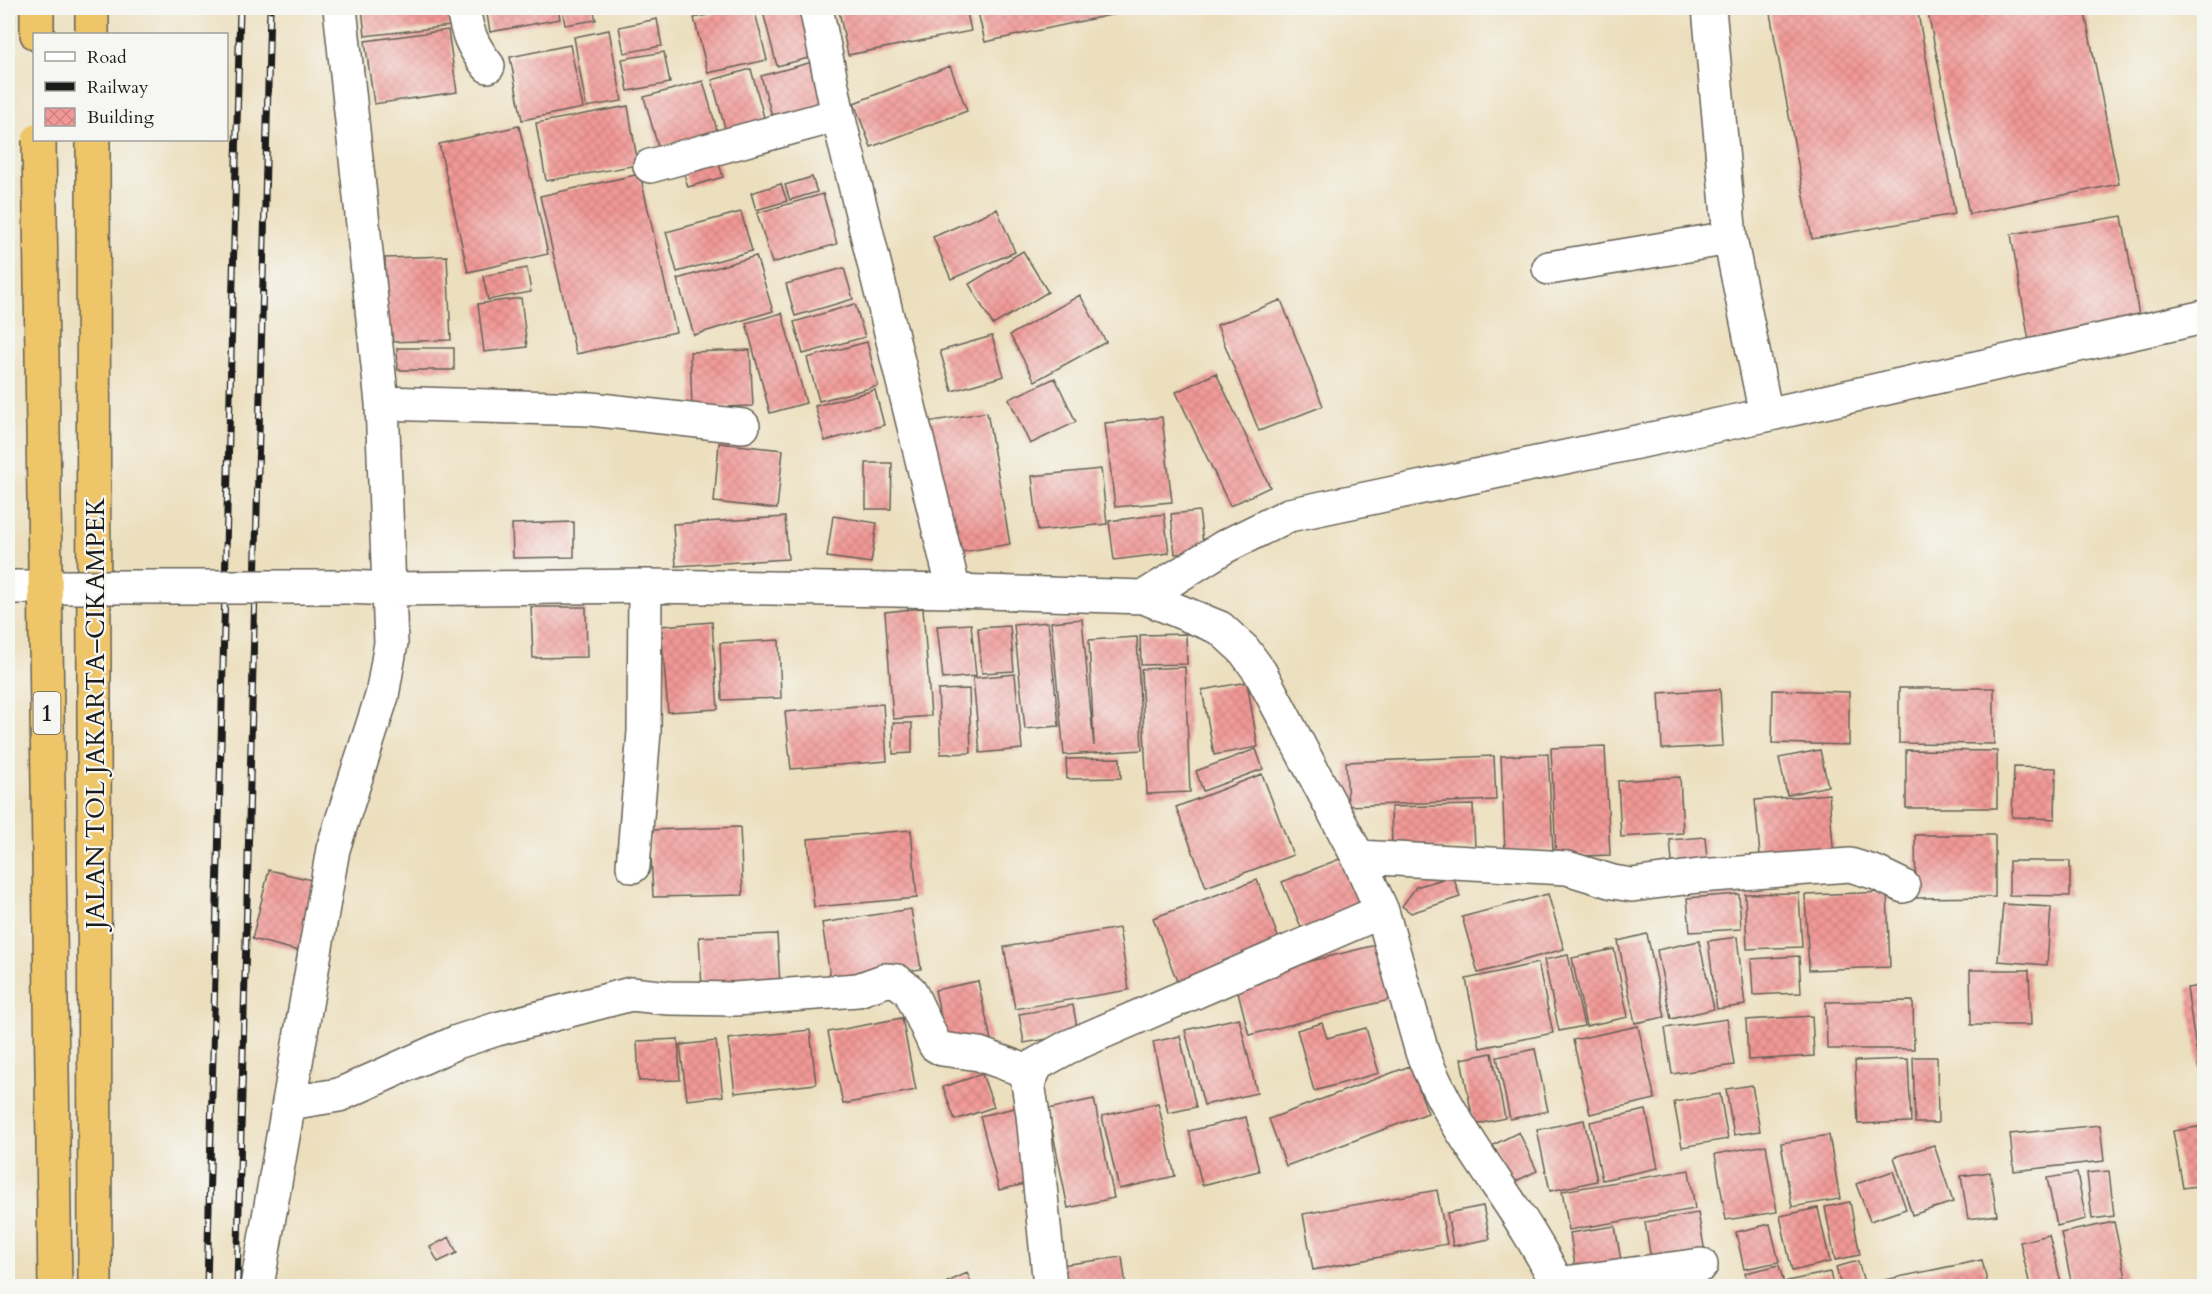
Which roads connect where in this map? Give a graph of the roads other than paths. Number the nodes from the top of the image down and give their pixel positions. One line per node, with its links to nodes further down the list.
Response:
1 (37, 8): 7 (highway)
2 (92, 8): 8 (highway)
3 (340, 8): 17 (street)
4 (463, 8): 9 (street)
5 (816, 8): 10 (street)
6 (1709, 8): 14 (street)
7 (38, 33)
8 (92, 33)
9 (488, 66)
10 (838, 115): 13 (street); 23 (street)
11 (39, 141): 33 (highway, 1, bridge)
12 (93, 141): 34 (highway, JALAN TOL JAKARTA–CIKAMPEK / 1)
13 (651, 166)
14 (1730, 238): 15 (street); 18 (street)
15 (1549, 267)
16 (2205, 317): 18 (street)
17 (381, 403): 19 (street); 22 (street)
18 (1766, 415): 24 (street)
19 (743, 426)
20 (645, 586): 22 (street); 23 (street); 26 (street)
21 (8, 587): 22 (street, bridge)
22 (391, 588): 30 (street)
23 (954, 591): 24 (street)
24 (1144, 597): 25 (street)
25 (1359, 857): 27 (street); 28 (street)
26 (633, 867)
27 (1903, 886)
28 (1382, 910): 29 (street); 32 (street)
29 (1032, 1074): 30 (street); 36 (street)
30 (289, 1103): 35 (street)
31 (1701, 1265): 32 (street)
32 (1557, 1285)
33 (55, 1287)
34 (95, 1287)
35 (257, 1287)
36 (1050, 1287)

